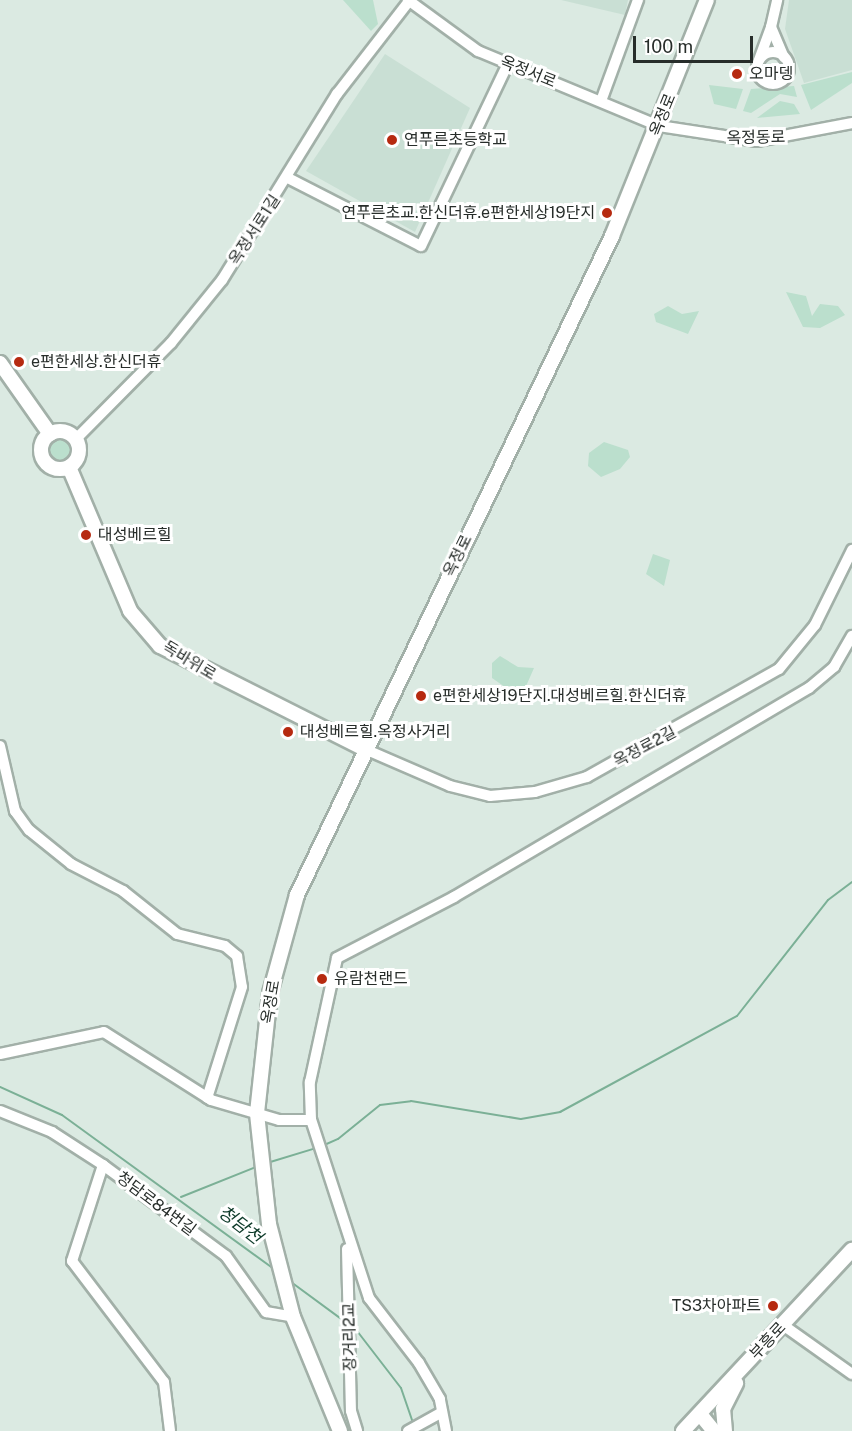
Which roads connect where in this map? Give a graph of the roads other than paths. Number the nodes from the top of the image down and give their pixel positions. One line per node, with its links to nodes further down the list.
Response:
1 (409, 0): 8 (street, 옥정서로); 12 (street, 옥정서로1길)
2 (638, 0): 9 (street)
3 (707, 0): 11 (main road, 옥정로)
4 (777, 0): 5 (street)
5 (771, 27): 6 (street); 7 (street)
6 (786, 59): 7 (street); 7 (street)
7 (759, 61)
8 (508, 64): 9 (street, 옥정서로); 12 (street)
9 (601, 101): 11 (street, 옥정서로)
10 (852, 123): 11 (street, 옥정동로)
11 (659, 126): 20 (main road, 옥정로)
12 (288, 178): 15 (street, 옥정서로1길)
13 (0, 363): 14 (main road)
14 (50, 434): 15 (main road); 16 (main road)
15 (76, 439): 16 (main road)
16 (69, 467): 20 (main road, 독바위로)
17 (852, 550): 20 (street, 옥정로2길)
18 (852, 636): 25 (street)
19 (0, 746): 22 (street)
20 (367, 750): 24 (main road, 옥정로)
21 (1, 1052): 22 (street)
22 (207, 1098): 24 (street)
23 (0, 1111): 26 (street, 청담로84번길)
24 (258, 1119): 25 (street); 29 (main road, 옥정로)
25 (313, 1124): 27 (street)
26 (103, 1165): 29 (street, 청담로84번길); 35 (street)
27 (346, 1238): 34 (street); 37 (street, 장거리2교)
28 (852, 1250): 30 (main road, 부흥로)
29 (291, 1312): 36 (main road)
30 (783, 1325): 31 (main road, 부흥로); 32 (street)
31 (746, 1365): 33 (main road, 부흥로); 42 (main road)
32 (852, 1374)
33 (700, 1414): 40 (main road, 부흥로); 41 (main road)
34 (438, 1415): 38 (street); 39 (street)
35 (170, 1431)
36 (340, 1431)
37 (357, 1431)
38 (408, 1431)
39 (446, 1431)
40 (683, 1431)
41 (714, 1431)
42 (725, 1431)

